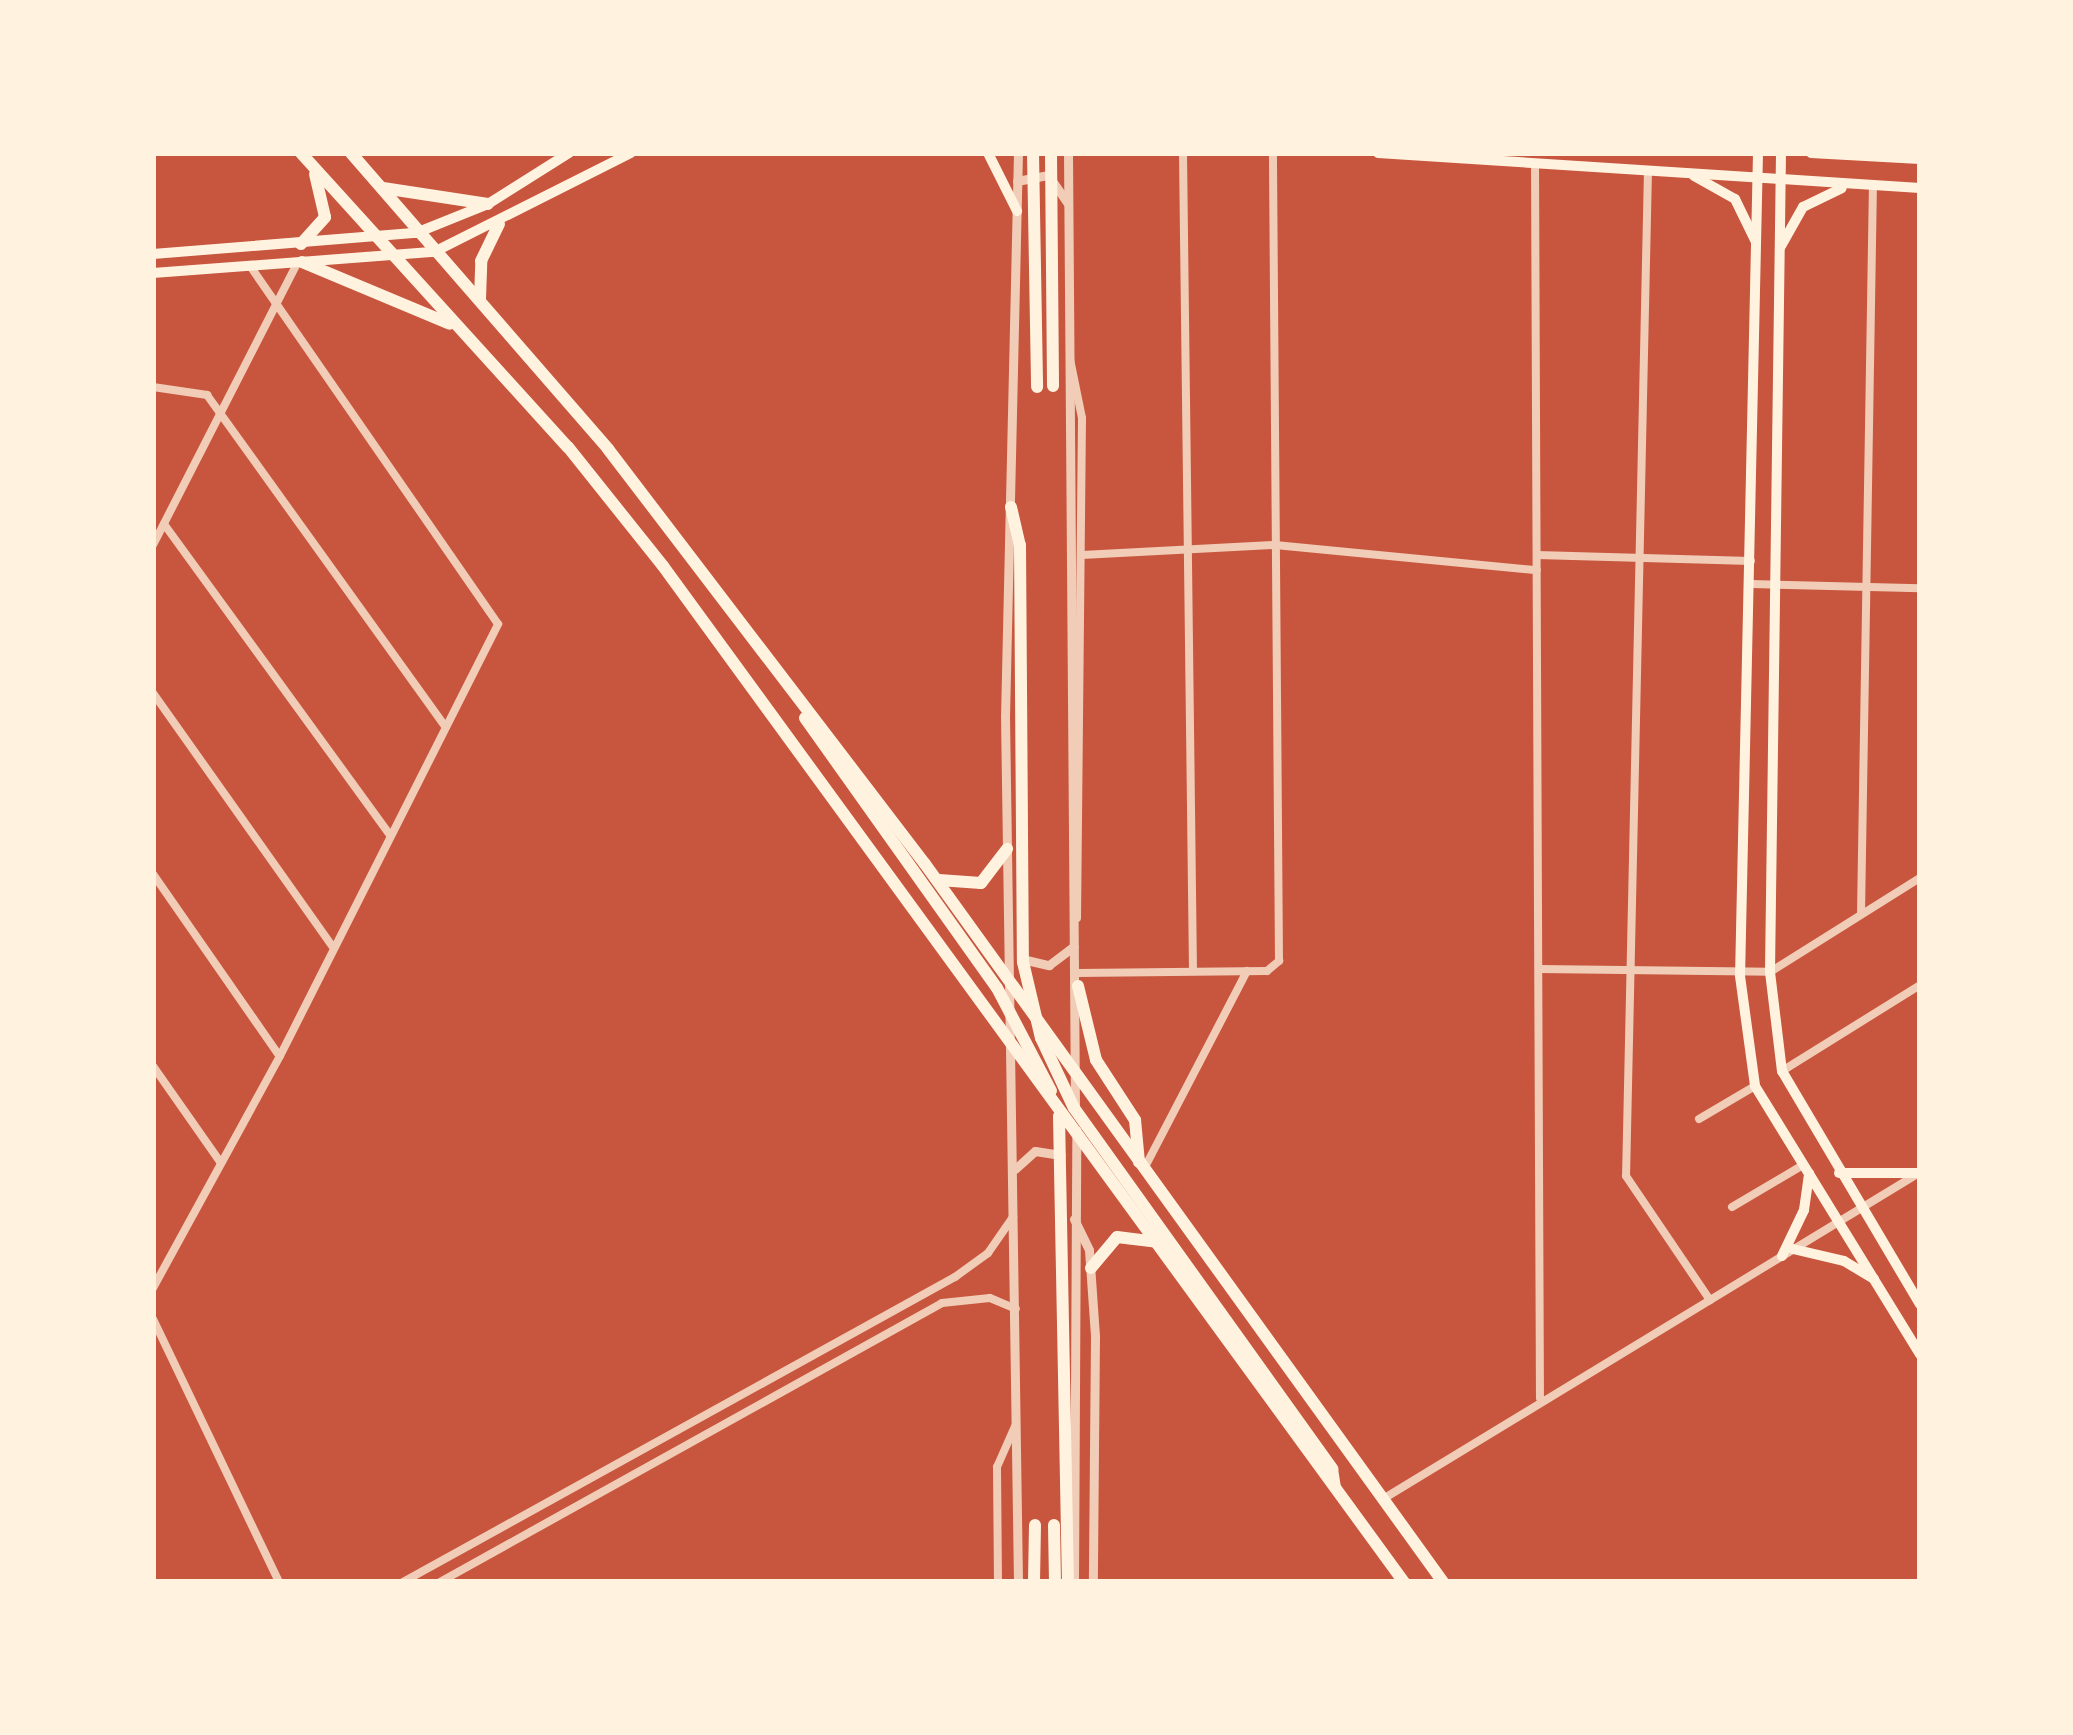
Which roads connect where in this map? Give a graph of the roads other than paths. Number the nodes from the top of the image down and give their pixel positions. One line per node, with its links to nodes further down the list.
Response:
1 (301, 153): 18 (main road)
2 (351, 153): 25 (main road)
3 (569, 153): 27 (main road)
4 (631, 153): 30 (main road)
5 (988, 153): 28 (main road)
6 (1018, 153): 23 (street)
7 (1034, 153): 48 (main road)
8 (1051, 153): 46 (main road)
9 (1068, 153): 29 (street)
10 (1183, 153): 54 (street)
11 (1274, 153): 53 (street)
12 (1378, 153): 17 (main road)
13 (1758, 153): 21 (main road)
14 (1781, 153): 22 (main road)
15 (1811, 153): 16 (main road)
16 (1920, 159)
17 (1535, 163): 19 (main road); 55 (street)
18 (313, 167): 32 (main road); 33 (main road)
19 (1648, 170): 20 (main road); 57 (street)
20 (1686, 172): 21 (main road); 34 (main road)
21 (1758, 178): 22 (main road); 34 (main road)
22 (1781, 179): 24 (main road); 35 (main road)
23 (1017, 181): 28 (street); 29 (street)
24 (1868, 184): 26 (main road); 35 (main road); 62 (street)
25 (381, 187): 27 (main road); 31 (main road)
26 (1920, 188)
27 (488, 205): 31 (main road)
28 (1017, 211): 50 (street)
29 (1071, 215): 45 (street)
30 (499, 224): 36 (main road); 42 (main road)
31 (416, 233): 32 (main road); 36 (main road)
32 (377, 237): 33 (main road); 38 (main road)
33 (302, 244): 37 (main road)
34 (1758, 246): 58 (main road)
35 (1780, 249): 61 (main road)
36 (434, 252): 38 (main road); 42 (main road)
37 (153, 254)
38 (397, 260): 39 (main road); 44 (main road)
39 (300, 263): 40 (main road); 43 (street); 44 (main road)
40 (250, 266): 41 (main road); 43 (street)
41 (153, 273)
42 (480, 300): 64 (main road)
43 (279, 304): 49 (street); 66 (street)
44 (464, 332): 85 (main road)
45 (1067, 352): 56 (street); 74 (street)
46 (1053, 386)
47 (153, 387): 49 (street)
48 (1037, 387)
49 (221, 414): 51 (street); 66 (street)
50 (1011, 507): 68 (street); 119 (main road)
51 (164, 524): 52 (street); 67 (street)
52 (153, 545)
53 (1275, 545): 54 (street); 59 (street); 77 (street)
54 (1189, 547): 56 (street); 78 (street)
55 (1537, 554): 57 (street); 59 (street)
56 (1082, 555): 74 (street)
57 (1640, 557): 58 (street); 79 (street)
58 (1752, 561): 60 (main road)
59 (1537, 570): 76 (street)
60 (1750, 584): 61 (street); 81 (main road)
61 (1775, 585): 62 (street); 80 (main road)
62 (1868, 587): 63 (street); 72 (street)
63 (1920, 588)
64 (773, 665): 70 (main road); 122 (main road)
65 (153, 694): 75 (street)
66 (446, 727): 67 (street)
67 (390, 835): 75 (street)
68 (1007, 849): 70 (main road); 73 (street)
69 (153, 874): 86 (street)
70 (932, 874): 83 (main road)
71 (1920, 878): 72 (street)
72 (1862, 914): 80 (street)
73 (1008, 940): 74 (street); 83 (street)
74 (1074, 941): 82 (street)
75 (332, 946): 86 (street)
76 (1539, 969): 79 (street); 115 (street)
77 (1247, 970): 78 (street); 94 (street)
78 (1193, 971): 82 (street)
79 (1632, 972): 81 (street); 110 (street)
80 (1769, 972): 81 (street); 89 (main road)
81 (1740, 976): 90 (main road)
82 (1077, 980): 88 (street); 94 (main road)
83 (1008, 981): 85 (street); 88 (main road)
84 (1920, 985): 89 (street)
85 (1010, 1042): 92 (main road); 95 (street)
86 (280, 1057): 93 (street)
87 (153, 1066): 93 (street)
88 (1075, 1068): 92 (street); 94 (main road)
89 (1782, 1071): 99 (main road)
90 (1755, 1086): 91 (street); 96 (main road)
91 (1699, 1119)
92 (1076, 1136): 98 (street); 105 (main road)
93 (221, 1163): 109 (street)
94 (1142, 1165): 120 (main road)
95 (1015, 1169): 98 (street); 102 (street)
96 (1806, 1169): 100 (street); 104 (main road); 106 (main road)
97 (1919, 1172): 99 (main road); 101 (street)
98 (1075, 1173): 103 (street)
99 (1839, 1173): 101 (main road)
100 (1732, 1207)
101 (1862, 1207): 104 (street); 111 (main road)
102 (1016, 1210): 112 (street); 117 (street)
103 (1074, 1218): 107 (street); 130 (street)
104 (1839, 1221): 106 (street); 108 (main road)
105 (1158, 1244): 107 (main road); 119 (main road)
106 (1788, 1252): 108 (main road); 110 (street)
107 (1091, 1268): 131 (street)
108 (1876, 1280): 114 (main road)
109 (153, 1288)
110 (1709, 1300): 115 (street)
111 (1920, 1304)
112 (1016, 1309): 116 (street); 118 (street)
113 (153, 1319): 123 (street)
114 (1920, 1354)
115 (1540, 1398): 120 (street)
116 (1017, 1423): 126 (street); 127 (street)
117 (623, 1461): 118 (street); 124 (street)
118 (634, 1479): 125 (street)
119 (1335, 1488): 132 (main road)
120 (1382, 1499): 133 (main road)
121 (1035, 1525): 128 (main road)
122 (1060, 1525): 129 (main road); 130 (main road)
123 (279, 1582)
124 (403, 1582)
125 (440, 1582)
126 (998, 1582)
127 (1018, 1582)
128 (1034, 1582)
129 (1055, 1582)
130 (1071, 1582)
131 (1093, 1582)
132 (1404, 1582)
133 (1443, 1582)

